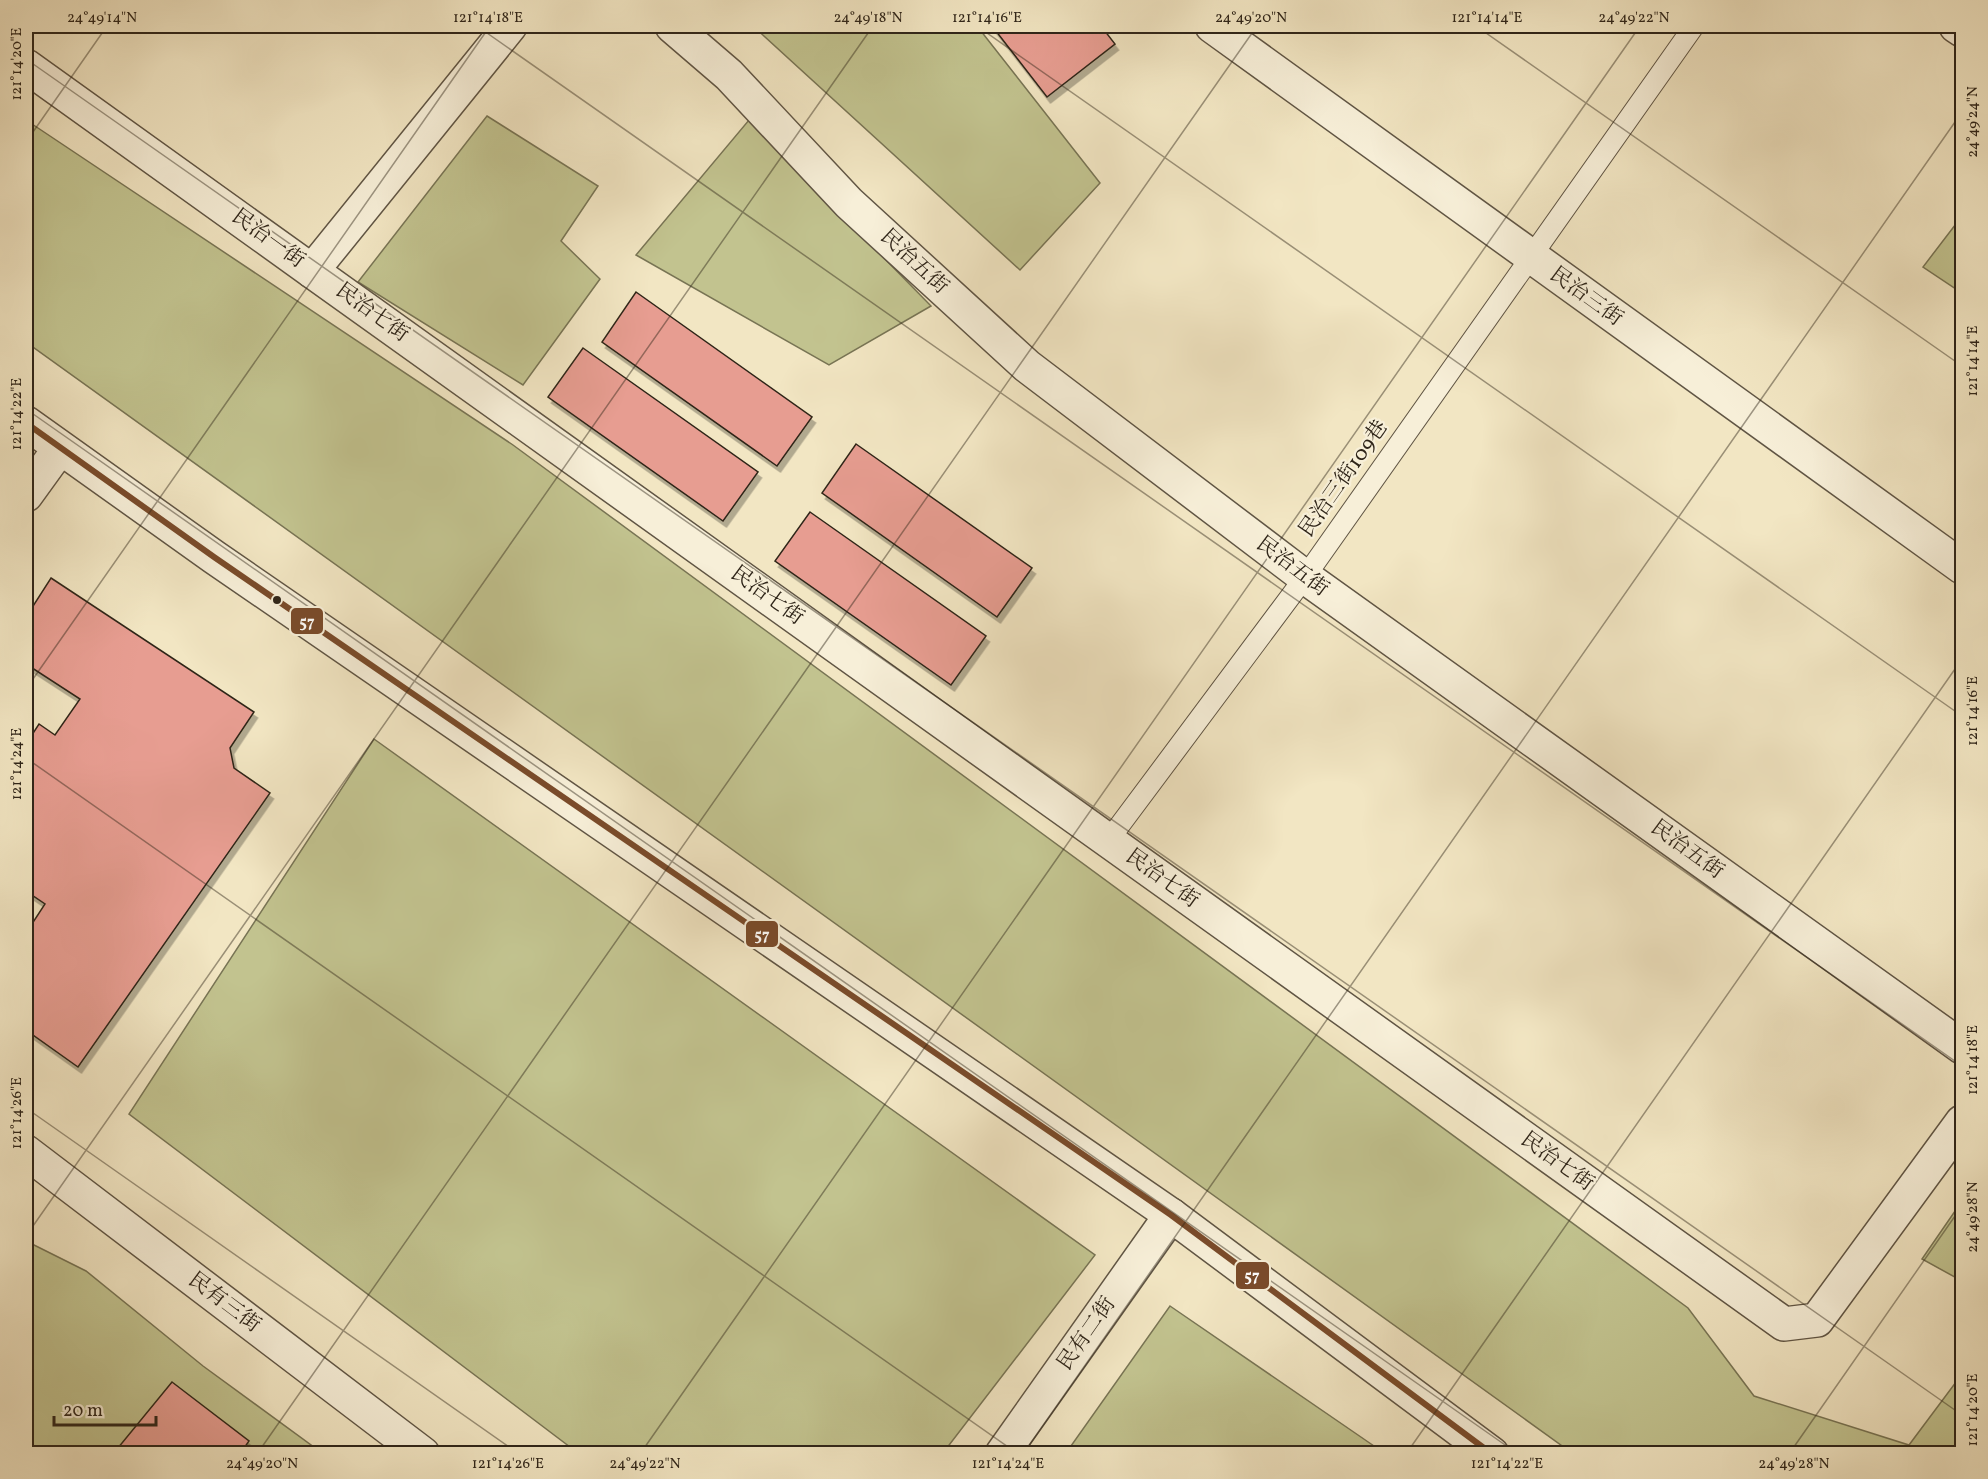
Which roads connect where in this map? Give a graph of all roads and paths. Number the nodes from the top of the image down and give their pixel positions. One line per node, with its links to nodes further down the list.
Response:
1 (510, 26): 9 (street, 民治一街)
2 (672, 26): 14 (street, 民治五街)
3 (1212, 26): 8 (street, 民治三街)
4 (1694, 26): 8 (lane, 民治三街109巷)
5 (1956, 26): 6 (street)
6 (1962, 30)
7 (26, 66): 9 (street, 民治一街)
8 (1530, 257): 13 (street, 民治三街); 14 (lane, 民治三街109巷)
9 (312, 271): 15 (street, 民治七街)
10 (26, 423): 11 (street)
11 (60, 448): 12 (street); 19 (street)
12 (26, 495)
13 (1962, 567)
14 (1305, 577): 15 (lane, 民治三街109巷); 16 (street, 民治五街)
15 (1108, 841): 17 (street, 民治七街)
16 (1962, 1047)
17 (1962, 1122)
18 (26, 1152): 20 (street, 民有三街)
19 (1171, 1215): 21 (street, 民有二街); 22 (street)
20 (423, 1454)
21 (1002, 1454)
22 (1492, 1454)

